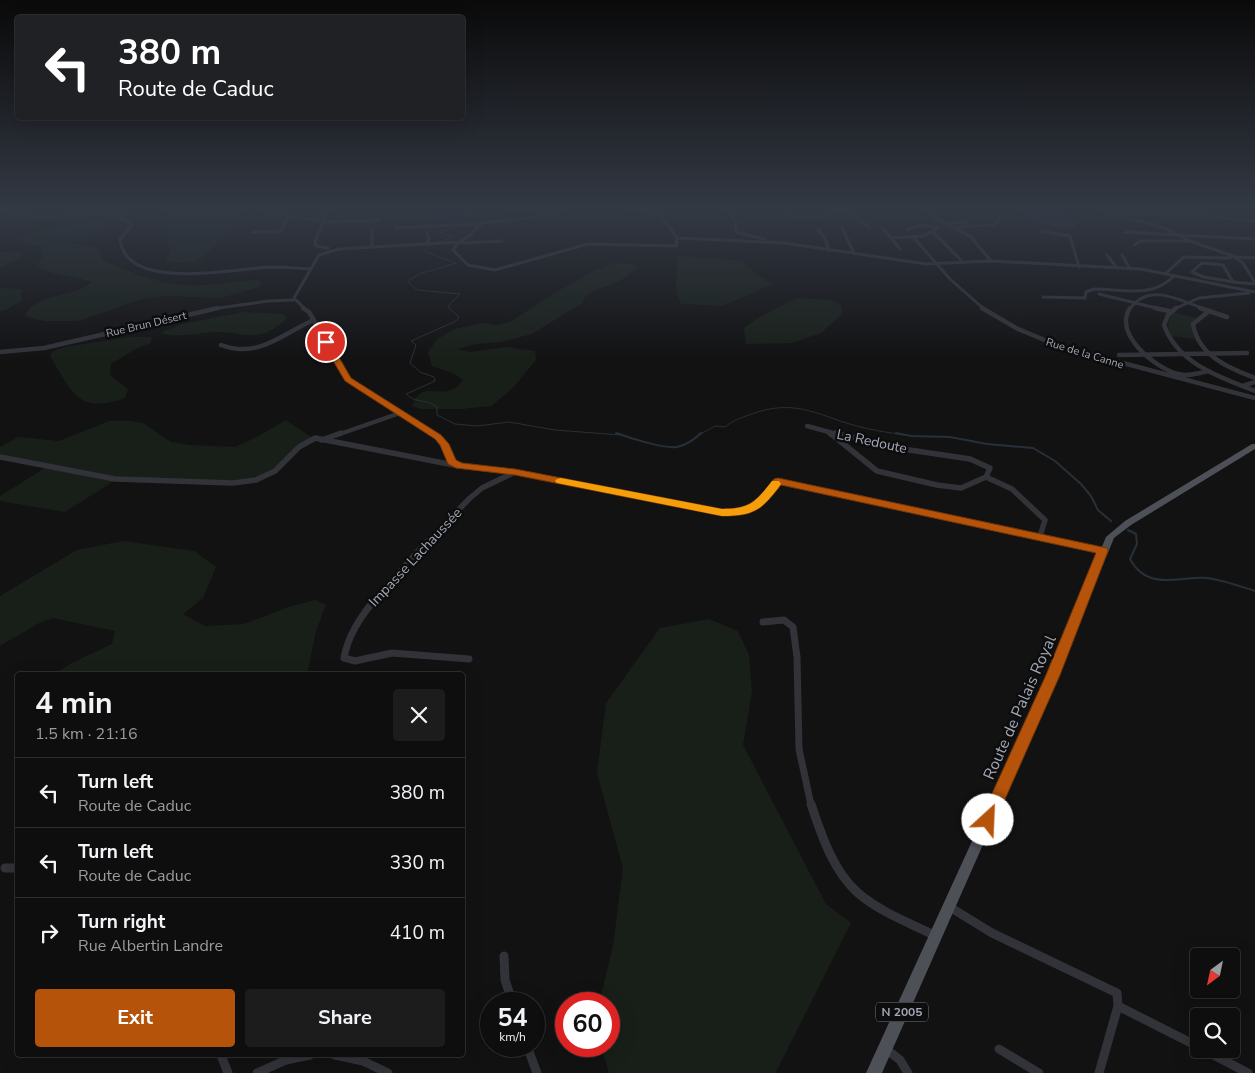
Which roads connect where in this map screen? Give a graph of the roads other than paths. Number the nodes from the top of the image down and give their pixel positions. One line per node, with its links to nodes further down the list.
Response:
1 (131, 260): 17 (street)
2 (317, 260): 17 (street)
3 (462, 260): 4 (street)
4 (533, 260)
5 (898, 260): 14 (street)
6 (934, 260): 14 (street, Rue de la Canne)
7 (1077, 260): 15 (street)
8 (1112, 260): 16 (street)
9 (1125, 260): 18 (street)
10 (1178, 260): 19 (street)
11 (1239, 260): 22 (street)
12 (962, 261): 13 (street); 14 (street)
13 (991, 261): 15 (street)
14 (938, 264): 46 (street, Rue de la Canne)
15 (1079, 267): 16 (street)
16 (1117, 268): 18 (street)
17 (310, 269): 26 (street)
18 (1130, 269): 19 (street)
19 (1165, 274): 20 (street)
20 (1174, 276): 23 (street); 25 (street)
21 (1233, 282): 21 (street); 22 (street)
22 (1255, 283)
23 (1253, 291): 27 (street)
24 (1100, 294): 28 (street)
25 (1043, 298)
26 (294, 300): 32 (street); 34 (street, Rue Brun Désert)
27 (1186, 302): 28 (street); 29 (street); 30 (street)
28 (1135, 303): 29 (street); 36 (street)
29 (1169, 311): 37 (street)
30 (1209, 311): 31 (street); 38 (street)
31 (1227, 317)
32 (314, 320): 33 (street); 47 (street)
33 (222, 345)
34 (0, 352)
35 (1247, 353): 38 (street)
36 (1147, 354): 37 (street); 39 (street); 40 (street)
37 (1182, 354): 38 (street); 40 (street)
38 (1210, 354): 41 (street)
39 (1119, 355)
40 (1209, 371): 43 (street)
41 (1255, 378)
42 (1255, 382): 43 (street)
43 (1243, 386): 44 (street); 45 (street)
44 (1235, 389)
45 (1255, 391)
46 (1255, 398)
47 (400, 413): 50 (street); 53 (street)
48 (807, 426): 49 (street)
49 (828, 432): 55 (street, La Redoute); 55 (street, La Redoute)
50 (322, 440): 52 (street); 53 (street)
51 (1255, 446): 57 (main road, Route de Palais Royal / N 2005)
52 (0, 458)
53 (454, 464): 54 (street)
54 (515, 472): 56 (street); 59 (street, Impasse Lachaussée)
55 (986, 477): 56 (street)
56 (1040, 536): 57 (street)
57 (1103, 551): 62 (main road, Route de Palais Royal / N 2005)
58 (763, 622): 63 (street)
59 (470, 659)
60 (5, 868): 61 (street)
61 (15, 868)
62 (948, 906): 63 (main road, Route de Palais Royal / N 2005); 66 (street)
63 (936, 936): 68 (main road, Route de Palais Royal / N 2005)
64 (504, 956): 65 (street)
65 (509, 992)
66 (1118, 1006): 67 (street); 82 (street)
67 (1190, 1043)
68 (885, 1048): 79 (main road, Route de Palais Royal / N 2005); 80 (street)
69 (999, 1049): 81 (street)
70 (222, 1057): 75 (street)
71 (300, 1057): 76 (street)
72 (344, 1057): 77 (street)
73 (531, 1057): 78 (street)
74 (1219, 1058): 83 (street)
75 (228, 1073)
76 (258, 1073)
77 (388, 1073)
78 (536, 1073)
79 (874, 1073)
80 (908, 1073)
81 (1039, 1073)
82 (1099, 1073)
83 (1248, 1073)

